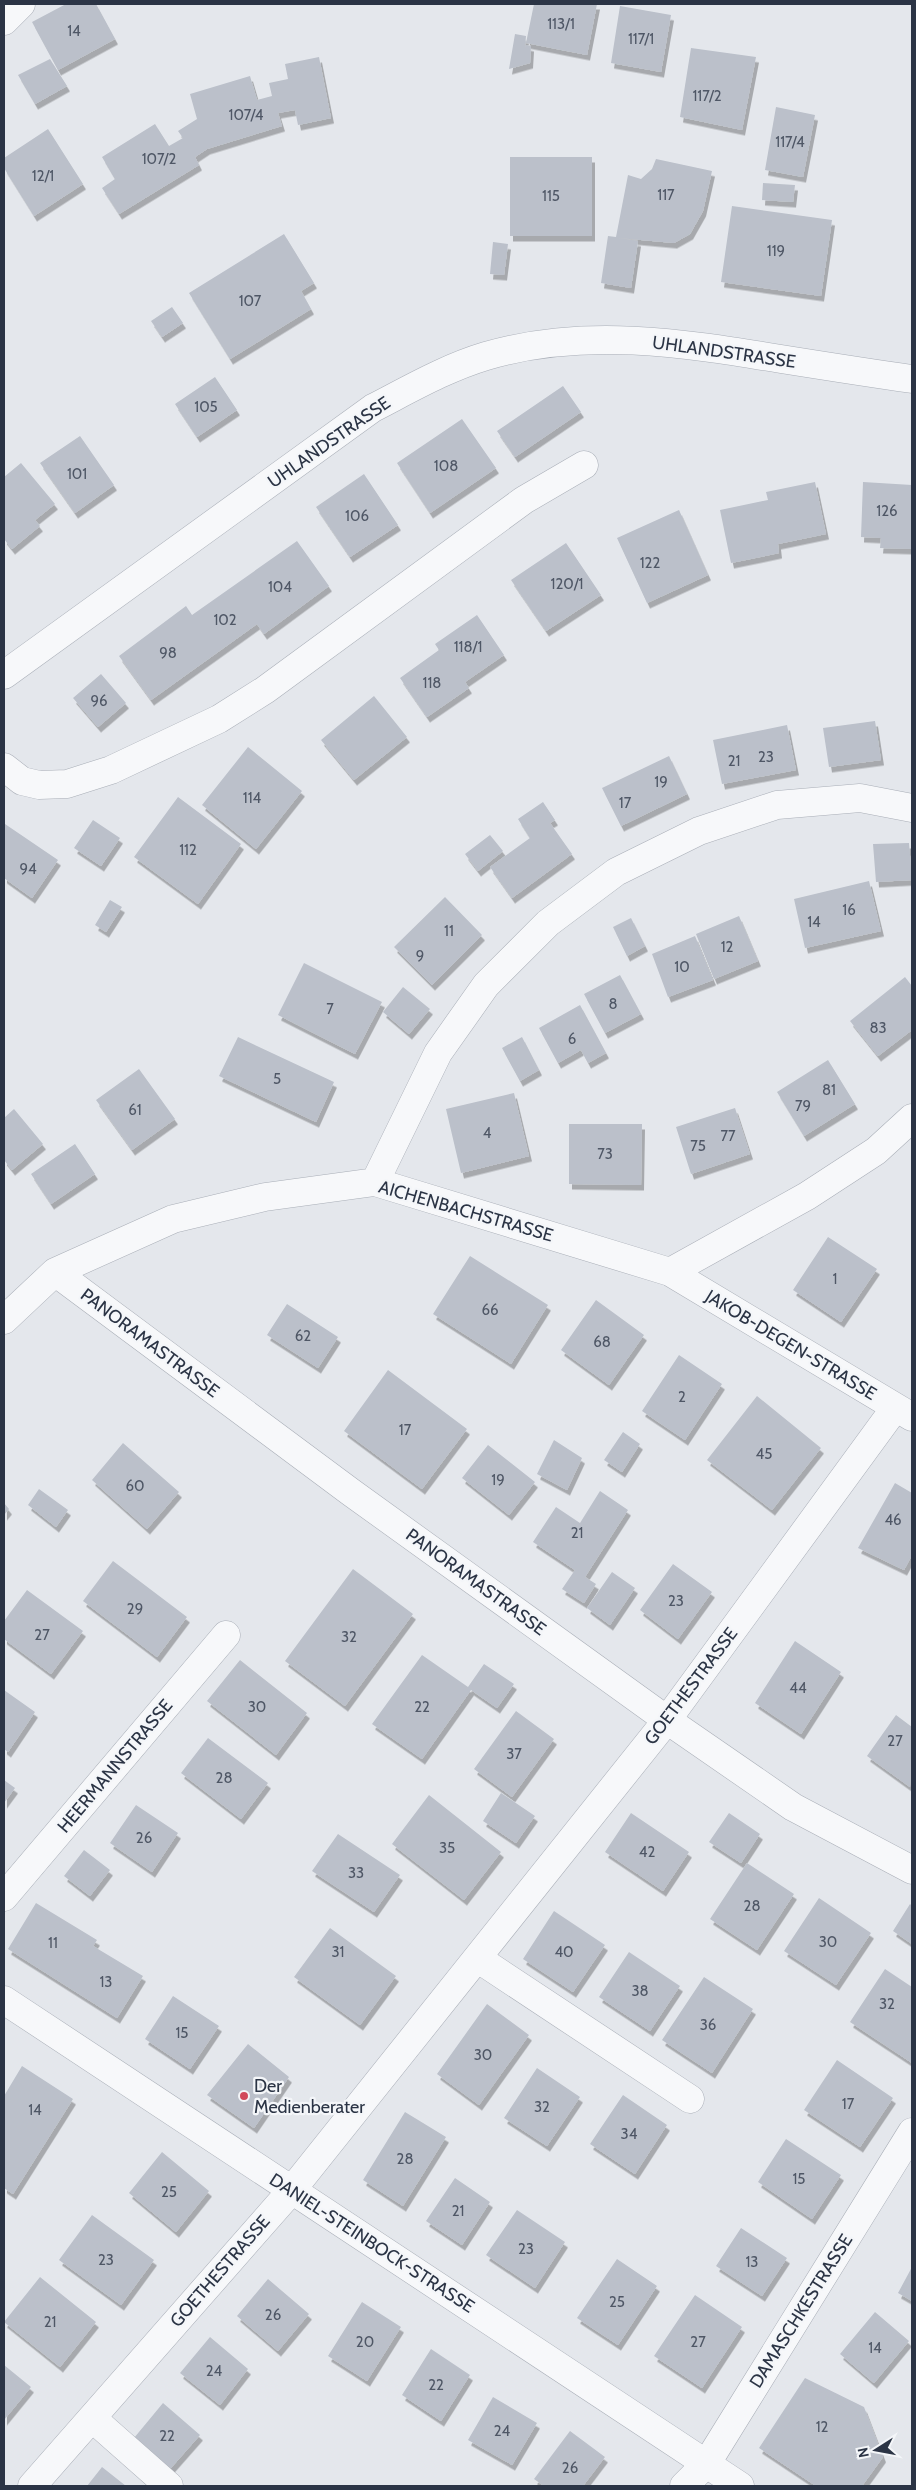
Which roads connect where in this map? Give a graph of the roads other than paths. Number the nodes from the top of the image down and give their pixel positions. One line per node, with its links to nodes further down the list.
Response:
1 (22, 4): 2 (street)
2 (4, 21)
3 (912, 379): 5 (street, UHLANDSTRASSE)
4 (584, 465): 6 (street)
5 (4, 675)
6 (4, 767)
7 (912, 808): 9 (street)
8 (912, 1118): 11 (street)
9 (376, 1182): 10 (street, AICHENBACHSTRASSE); 11 (street, AICHENBACHSTRASSE)
10 (55, 1272): 12 (street, AICHENBACHSTRASSE); 15 (street, PANORAMASTRASSE)
11 (670, 1272): 13 (street, JAKOB-DEGEN-STRASSE)
12 (4, 1320)
13 (904, 1412): 15 (street, GOETHESTRASSE)
14 (226, 1635): 17 (street, HEERMANNSTRASSE)
15 (667, 1720): 16 (street, PANORAMASTRASSE); 18 (street, GOETHESTRASSE)
16 (912, 1870)
17 (4, 1897)
18 (477, 1958): 20 (street); 22 (street, GOETHESTRASSE)
19 (4, 2000): 22 (street, DANIEL-STEINBOCK-STRASSE)
20 (690, 2099)
21 (912, 2132): 24 (street, DAMASCHKESTRASSE)
22 (291, 2191): 23 (street, GOETHESTRASSE); 24 (street, DANIEL-STEINBOCK-STRASSE)
23 (92, 2418): 25 (street, GOETHESTRASSE); 26 (street)
24 (706, 2463): 27 (street, DAMASCHKESTRASSE); 28 (street, DANIEL-STEINBOCK-STRASSE)
25 (32, 2486)
26 (170, 2486)
27 (684, 2486)
28 (740, 2486)

